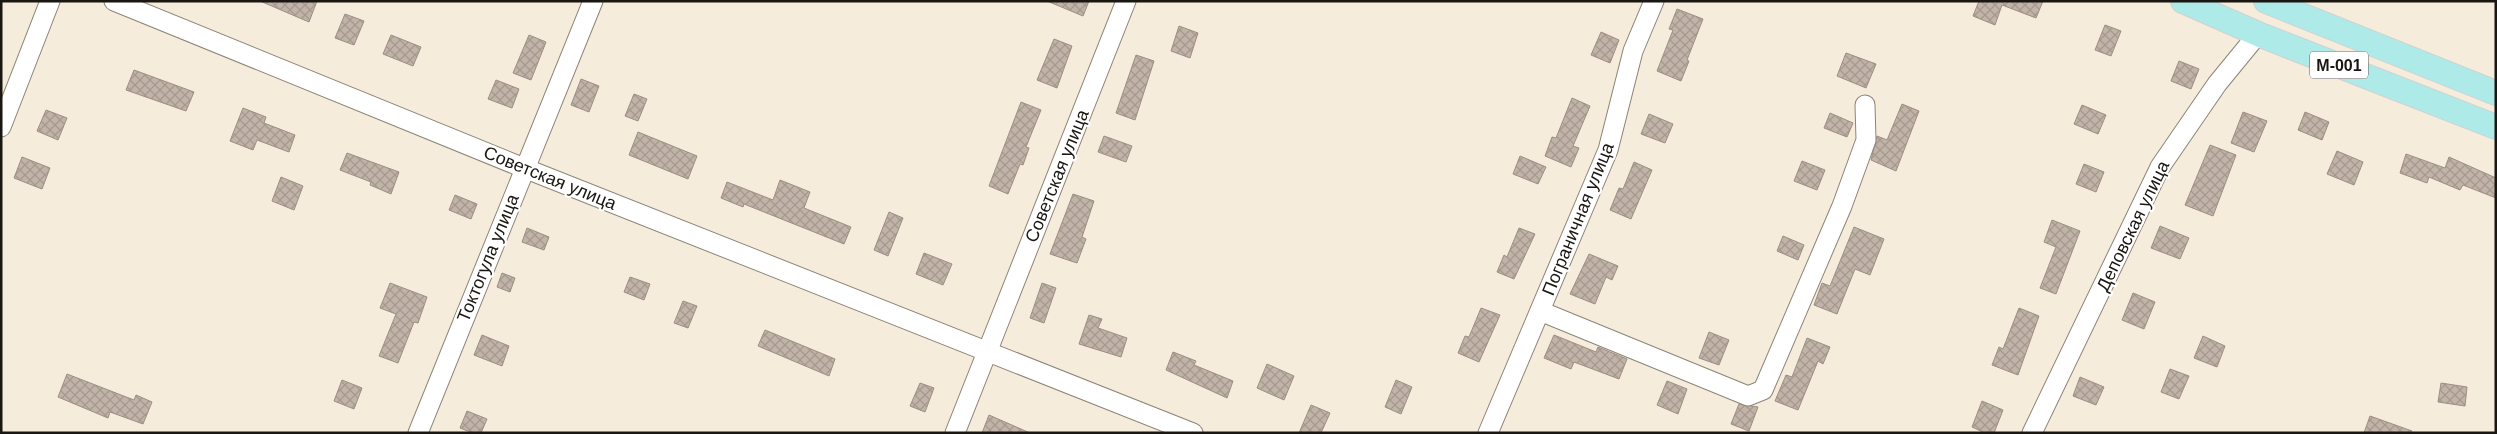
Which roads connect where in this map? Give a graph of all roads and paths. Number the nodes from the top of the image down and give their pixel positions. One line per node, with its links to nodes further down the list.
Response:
1 (50, 1): 11 (street)
2 (114, 1): 13 (street, Советская улица)
3 (593, 1): 13 (street, Токтогула улица)
4 (1126, 1): 15 (street, Советская улица)
5 (1654, 1): 14 (street, Пограничная улица)
6 (2183, 1): 8 (main road, M-001)
7 (2266, 1): 9 (main road, M-001)
8 (2258, 34): 12 (main road, M-001); 20 (street, Деповская улица)
9 (2496, 93)
10 (1865, 105): 14 (street)
11 (1, 127)
12 (2496, 127)
13 (524, 168): 15 (street, Советская улица); 16 (street, Токтогула улица)
14 (1540, 311): 19 (street, Пограничная улица)
15 (988, 351): 17 (street, Советская улица); 18 (street, Советская улица)
16 (418, 433)
17 (955, 433)
18 (1193, 433)
19 (1488, 433)
20 (2032, 433)

